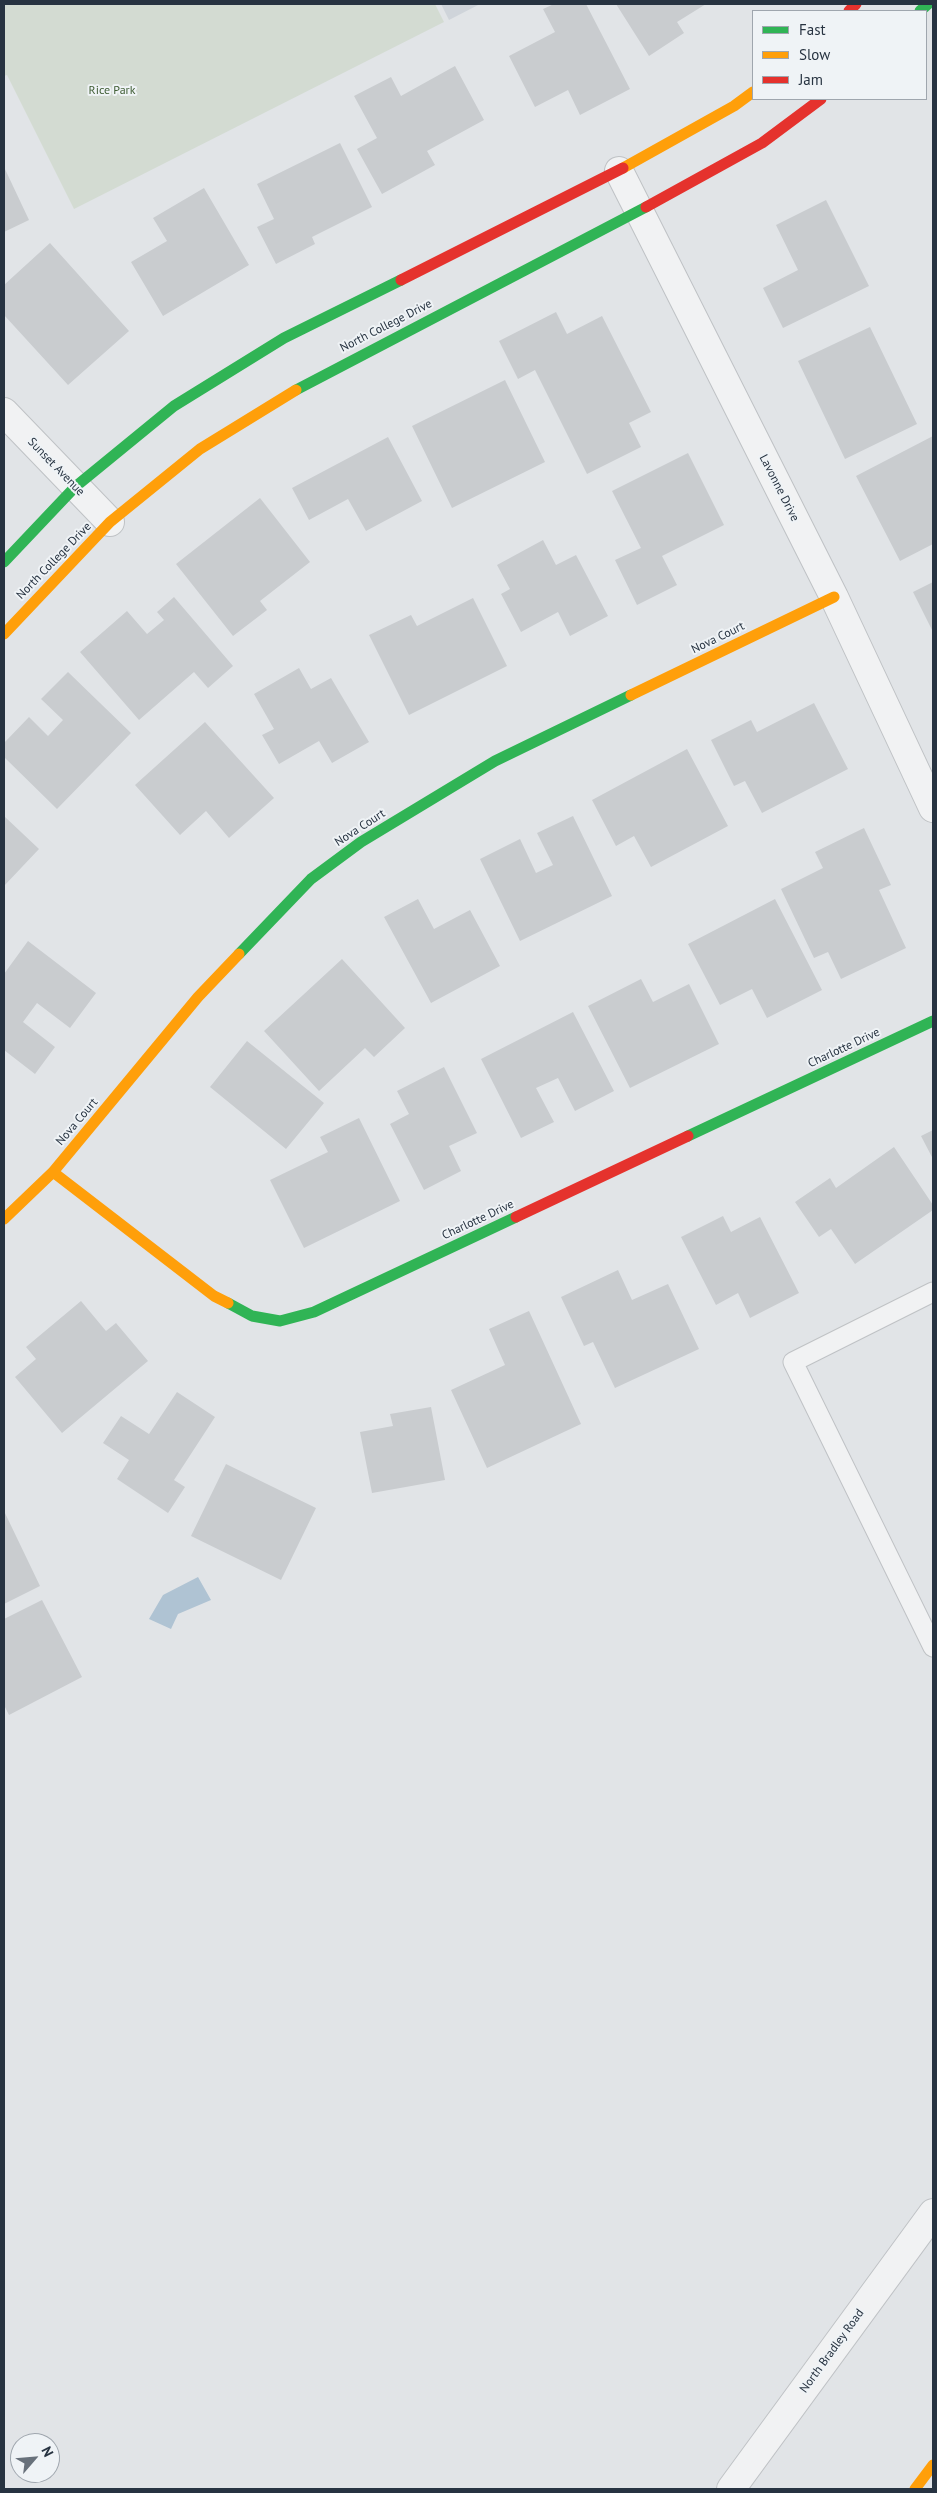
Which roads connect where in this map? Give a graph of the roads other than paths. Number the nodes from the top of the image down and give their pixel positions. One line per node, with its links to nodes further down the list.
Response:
1 (752, 93): 3 (main road)
2 (821, 100): 4 (main road, North College Drive)
3 (619, 171): 4 (street, Lavonne Drive); 6 (main road)
4 (640, 210): 7 (main road, North College Drive); 9 (street, Lavonne Drive)
5 (4, 412): 6 (street, Sunset Avenue)
6 (75, 487): 7 (street, Sunset Avenue); 8 (main road)
7 (110, 522): 10 (main road, North College Drive)
8 (4, 562)
9 (834, 597): 11 (street, Lavonne Drive); 13 (main road, Nova Court)
10 (4, 634)
11 (933, 808)
12 (933, 1021): 13 (main road, Charlotte Drive)
13 (53, 1172): 14 (main road, Nova Court)
14 (4, 1218)
15 (933, 1292): 16 (lane)
16 (933, 1647)
17 (933, 2213): 19 (street, North Bradley Road)
18 (933, 2465): 20 (main road)
19 (731, 2489)
20 (915, 2489)

